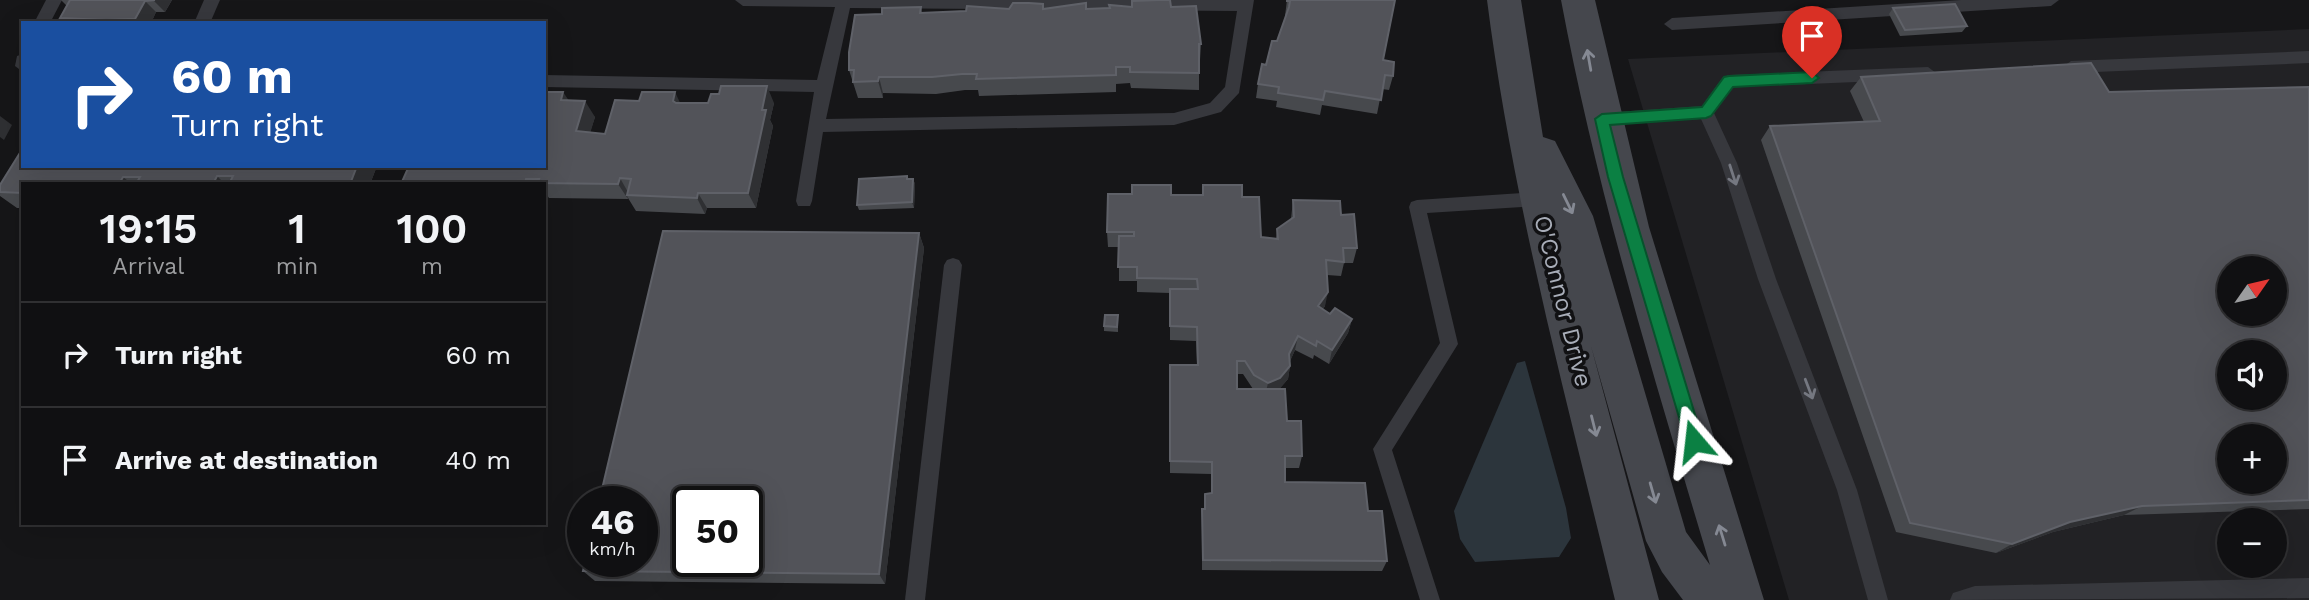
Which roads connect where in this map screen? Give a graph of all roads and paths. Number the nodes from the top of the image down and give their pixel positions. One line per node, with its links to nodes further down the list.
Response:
1 (54, 0): 10 (lane)
2 (212, 0): 11 (lane)
3 (743, 0): 7 (lane)
4 (1504, 0): 18 (main road, O'Connor Drive)
5 (1578, 0): 20 (main road, one-way to 5)
6 (2051, 0): 9 (lane)
7 (844, 2): 8 (lane); 17 (lane)
8 (1245, 3): 21 (lane)
9 (1801, 8): 12 (lane)
10 (43, 21)
11 (203, 21)
12 (1672, 24)
13 (2309, 57): 14 (lane)
14 (2060, 67)
15 (1950, 72): 19 (lane)
16 (546, 81): 17 (lane)
17 (823, 86): 21 (lane)
18 (1517, 98): 22 (main road, O'Connor Drive); 31 (main road, one-way to 31)
19 (1706, 112): 20 (lane); 33 (lane, one-way to 33)
20 (1602, 119): 32 (main road, one-way to 20)
21 (816, 126): 23 (lane)
22 (1537, 199): 29 (lane); 30 (main road, O'Connor Drive, one-way to 30)
23 (804, 201)
24 (953, 265): 28 (lane)
25 (2309, 588): 26 (lane)
26 (2191, 596): 27 (lane)
27 (2066, 597): 34 (lane)
28 (915, 600)
29 (1430, 600)
30 (1637, 600)
31 (1718, 600)
32 (1742, 600)
33 (1878, 600)
34 (1960, 600)

